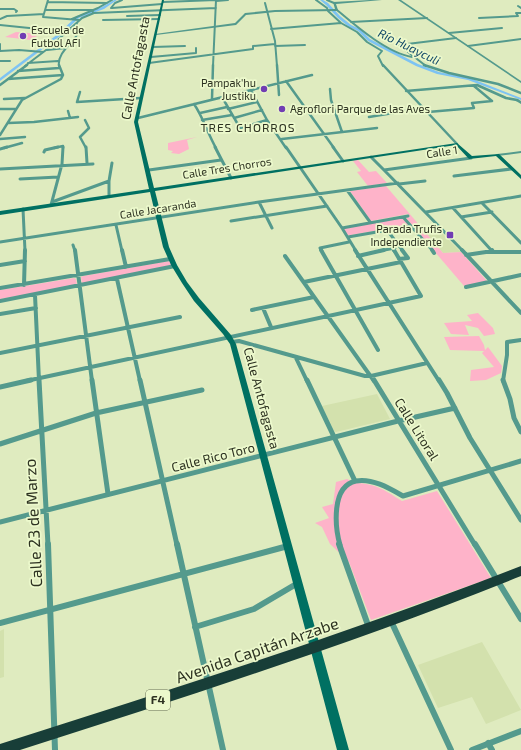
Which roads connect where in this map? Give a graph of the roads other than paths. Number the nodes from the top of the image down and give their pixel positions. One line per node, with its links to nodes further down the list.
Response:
1 (112, 0): 11 (street)
2 (122, 0): 18 (street)
3 (189, 0): 4 (street); 17 (street); 19 (street)
4 (216, 0): 5 (street); 20 (street)
5 (228, 0)
6 (316, 0): 26 (street)
7 (327, 0): 12 (street)
8 (381, 0): 12 (street)
9 (399, 0): 36 (street)
10 (48, 1): 11 (street); 23 (street)
11 (107, 2): 25 (street)
12 (334, 2): 24 (street)
13 (131, 3): 15 (street)
14 (265, 3): 30 (street)
15 (130, 6): 18 (street); 19 (street); 29 (street)
16 (518, 6): 21 (street)
17 (190, 7)
18 (112, 8): 28 (street)
19 (161, 8): 20 (street); 29 (street); 34 (street); 41 (street); 53 (main road, Calle Antofagasta)
20 (216, 8): 47 (street)
21 (521, 8)
22 (1, 9): 27 (street); 32 (street)
23 (46, 10): 25 (street); 33 (street)
24 (336, 10): 26 (street); 42 (street)
25 (93, 11): 28 (street); 39 (street); 39 (street)
26 (328, 11): 30 (street); 44 (street)
27 (16, 12)
28 (105, 12): 29 (street)
29 (128, 12): 34 (street)
30 (268, 12): 47 (street); 50 (street)
31 (521, 13): 37 (street)
32 (1, 14)
33 (44, 14): 35 (street); 38 (street)
34 (127, 16): 41 (street)
35 (43, 18): 39 (street); 43 (street)
36 (427, 18): 42 (street); 52 (street)
37 (479, 18)
38 (0, 19)
39 (76, 19): 45 (street)
40 (103, 20): 41 (street)
41 (126, 20)
42 (351, 22): 67 (street)
43 (41, 23)
44 (341, 23): 50 (street); 85 (street)
45 (77, 24): 48 (street); 62 (street)
46 (2, 25): 48 (street); 51 (street)
47 (214, 27): 53 (street); 66 (street)
48 (68, 28): 65 (street)
49 (502, 28): 52 (street)
50 (271, 29): 57 (street)
51 (0, 31)
52 (449, 33): 55 (street)
53 (156, 34): 61 (main road, Calle Antofagasta)
54 (521, 37): 60 (street)
55 (456, 38): 60 (street); 67 (street)
56 (0, 44): 64 (street)
57 (275, 45): 58 (street); 66 (street); 80 (street)
58 (305, 45)
59 (185, 46): 61 (street)
60 (468, 46): 79 (street)
61 (153, 47): 68 (main road, Calle Antofagasta)
62 (66, 48): 65 (street); 71 (street)
63 (196, 48): 68 (street)
64 (0, 50): 65 (street)
65 (44, 51): 72 (street)
66 (214, 54): 68 (street); 93 (street)
67 (412, 57): 87 (street)
68 (150, 60): 91 (main road, Calle Antofagasta)
69 (0, 61): 70 (street)
70 (10, 61)
71 (58, 61): 72 (street); 73 (street)
72 (28, 63): 74 (street)
73 (59, 68): 74 (street); 75 (street)
74 (18, 71): 77 (street)
75 (63, 75): 77 (street); 90 (street)
76 (312, 75): 78 (street)
77 (8, 79): 81 (street)
78 (286, 81): 80 (street); 117 (street)
79 (521, 82)
80 (278, 83): 84 (street); 88 (street)
81 (0, 85)
82 (475, 86): 85 (street); 94 (street); 103 (street)
83 (330, 89): 116 (street)
84 (251, 90): 89 (street); 95 (street)
85 (406, 91): 98 (street)
86 (80, 92): 91 (street)
87 (521, 93)
88 (279, 95)
89 (222, 97): 93 (street); 97 (street)
90 (25, 98): 92 (street); 100 (street)
91 (141, 98): 109 (main road, Calle Antofagasta)
92 (4, 99)
93 (212, 99): 96 (street)
94 (520, 101)
95 (257, 102): 97 (street); 101 (street)
96 (194, 104): 104 (street); 109 (street)
97 (228, 108): 104 (street); 105 (street)
98 (423, 108): 103 (street); 107 (street)
99 (0, 109): 100 (street)
100 (15, 109): 114 (street)
101 (262, 110): 110 (street); 113 (street)
102 (68, 111): 108 (street)
103 (428, 112): 123 (street)
104 (200, 113): 112 (street)
105 (231, 114): 110 (street); 112 (street)
106 (78, 117): 108 (street)
107 (369, 117)
108 (70, 118): 114 (street)
109 (138, 118): 139 (main road, Calle Antofagasta)
110 (234, 118): 113 (street)
111 (85, 120): 132 (street)
112 (202, 120): 130 (street)
113 (267, 120): 121 (street)
114 (8, 123): 118 (street)
115 (377, 128): 116 (street)
116 (342, 132): 117 (street)
117 (323, 134): 121 (street); 131 (street)
118 (0, 135)
119 (25, 136): 120 (street)
120 (0, 139)
121 (282, 139): 136 (street)
122 (22, 143): 124 (street)
123 (458, 144): 128 (main road, Calle Tres Chorros); 129 (main road)
124 (0, 149)
125 (44, 152): 134 (street)
126 (521, 152): 127 (street, Calle 1)
127 (496, 155): 129 (main road, Calle 1); 138 (main road)
128 (371, 157): 131 (main road, Calle Tres Chorros); 140 (street)
129 (471, 158): 140 (street, Calle 1)
130 (221, 160): 139 (street); 143 (street)
131 (343, 161): 136 (main road, Calle Tres Chorros)
132 (87, 163): 134 (street); 135 (street)
133 (112, 163): 146 (street)
134 (62, 164): 137 (street); 142 (street)
135 (93, 164)
136 (301, 167): 143 (main road, Calle Tres Chorros); 152 (street)
137 (0, 169)
138 (509, 169): 141 (street); 144 (main road); 148 (main road)
139 (148, 170): 150 (main road, Calle Antofagasta)
140 (384, 170): 149 (street)
141 (454, 176)
142 (58, 177): 145 (street); 157 (street)
143 (231, 178): 150 (main road, Calle Tres Chorros)
144 (521, 178)
145 (20, 179)
146 (109, 181): 153 (street); 157 (street)
147 (425, 181): 149 (street, Calle Jacaranda)
148 (521, 182)
149 (398, 184): 151 (street, Calle Jacaranda); 161 (street)
150 (153, 190): 153 (main road, Calle Tres Chorros); 167 (main road, Calle Antofagasta)
151 (347, 190): 152 (street, Calle Jacaranda); 170 (street)
152 (319, 194): 155 (street, Calle Jacaranda); 158 (street)
153 (109, 196): 157 (main road, Calle Tres Chorros)
154 (521, 196): 156 (street)
155 (259, 202): 164 (street); 167 (street, Calle Jacaranda)
156 (482, 203): 159 (street); 162 (street)
157 (51, 204): 160 (main road, Calle Tres Chorros)
158 (327, 206): 164 (street); 174 (street)
159 (453, 208): 161 (street); 168 (street)
160 (23, 209): 163 (main road, Calle Tres Chorros); 176 (street)
161 (426, 212): 186 (street)
162 (492, 212): 168 (street); 179 (street)
163 (0, 213)
164 (266, 215): 169 (street); 173 (street)
165 (408, 216): 166 (street)
166 (403, 217): 170 (street); 172 (street)
167 (160, 218): 171 (street, Calle Jacaranda); 189 (main road, Calle Antofagasta)
168 (461, 218): 183 (street)
169 (230, 221)
170 (370, 222): 174 (street)
171 (116, 225): 176 (street, Calle Jacaranda); 194 (street)
172 (411, 226): 175 (street); 185 (street)
173 (272, 228)
174 (342, 228): 177 (street)
175 (388, 230): 177 (street); 181 (street)
176 (25, 239): 178 (street, Calle Jacaranda); 190 (street)
177 (348, 240): 188 (street); 198 (street)
178 (0, 242)
179 (521, 243)
180 (73, 245): 197 (street)
181 (401, 248): 182 (street); 191 (street)
182 (393, 249): 188 (street); 191 (street)
183 (493, 252): 184 (street); 186 (street)
184 (521, 252)
185 (434, 253)
186 (466, 255): 201 (street)
187 (285, 256): 200 (street, Calle Litoral)
188 (358, 256): 195 (street)
189 (170, 259): 193 (main road, Calle Antofagasta); 194 (street)
190 (25, 261): 192 (street); 202 (street)
191 (400, 261): 195 (street); 209 (street)
192 (0, 265)
193 (175, 266): 199 (street); 221 (main road, Calle Antofagasta)
194 (126, 267): 197 (street)
195 (367, 270): 198 (street); 209 (street)
196 (521, 275): 201 (street)
197 (79, 276): 202 (street); 203 (street)
198 (335, 276): 200 (street); 213 (street)
199 (117, 279): 203 (street); 218 (street)
200 (304, 282): 207 (street, Calle Litoral)
201 (491, 282): 204 (street); 214 (street)
202 (24, 285): 205 (street)
203 (80, 286): 206 (street); 220 (street)
204 (466, 287)
205 (0, 288)
206 (35, 295): 208 (street); 210 (street, Calle 23 de Marzo)
207 (314, 297): 211 (street); 216 (street, Calle Litoral)
208 (0, 301)
209 (388, 303): 213 (street); 228 (street)
210 (36, 308): 215 (street); 223 (street, Calle 23 de Marzo)
211 (263, 308): 212 (street); 219 (street)
212 (252, 310)
213 (355, 310): 216 (street); 224 (street)
214 (521, 313)
215 (0, 314)
216 (328, 316): 219 (street); 230 (street, Calle Litoral)
217 (180, 317): 218 (street)
218 (128, 327): 220 (street); 226 (street)
219 (271, 327): 221 (street)
220 (86, 336): 223 (street); 229 (street)
221 (230, 339): 226 (street); 227 (street); 242 (main road, Calle Antofagasta)
222 (521, 340): 239 (street)
223 (38, 345): 225 (street); 231 (street, Calle 23 de Marzo)
224 (378, 350)
225 (0, 353)
226 (135, 357): 229 (street); 234 (street)
227 (296, 358): 230 (street); 240 (street)
228 (427, 363): 230 (street); 235 (street)
229 (90, 368): 231 (street); 236 (street)
230 (371, 376): 237 (street, Calle Litoral)
231 (38, 379): 232 (street); 238 (street, Calle 23 de Marzo)
232 (0, 387)
233 (202, 390): 234 (street)
234 (145, 402): 236 (street); 245 (street)
235 (455, 408): 237 (street, Calle Rico Toro); 244 (street)
236 (96, 413): 238 (street); 248 (street)
237 (398, 421): 240 (street, Calle Rico Toro); 247 (street, Calle Litoral)
238 (42, 431): 241 (street); 249 (street, Calle 23 de Marzo)
239 (521, 432)
240 (333, 438): 242 (street, Calle Rico Toro); 246 (street)
241 (0, 444)
242 (264, 456): 245 (street, Calle Rico Toro); 252 (main road, Calle Antofagasta)
243 (521, 461): 244 (street)
244 (491, 470): 247 (street); 250 (street)
245 (163, 481): 248 (street, Calle Rico Toro); 254 (street)
246 (355, 481): 247 (street); 262 (street)
247 (439, 486): 255 (street, Calle Litoral)
248 (108, 494): 249 (street, Calle Rico Toro)
249 (45, 510): 251 (street, Calle Rico Toro); 257 (street, Calle 23 de Marzo)
250 (521, 520)
251 (0, 522)
252 (288, 546): 254 (street); 256 (main road, Calle Antofagasta)
253 (521, 571): 255 (highway, Avenida Capitán Arzabe / F4)
254 (183, 574): 257 (street); 261 (street)
255 (497, 581): 258 (street, Calle Litoral); 259 (highway, Avenida Capitán Arzabe / F4)
256 (298, 583): 261 (street); 263 (main road, Calle Antofagasta)
257 (50, 609): 260 (street); 266 (street, Calle 23 de Marzo)
258 (521, 619)
259 (391, 621): 262 (highway, Avenida Capitán Arzabe / F4); 272 (street)
260 (0, 623)
261 (195, 627): 264 (street)
262 (370, 629): 263 (highway, Avenida Capitán Arzabe / F4)
263 (315, 648): 264 (highway, Avenida Capitán Arzabe / F4); 271 (main road, Calle Antofagasta)
264 (208, 684): 266 (highway, Avenida Capitán Arzabe / F4); 270 (street)
265 (521, 731): 267 (street)
266 (54, 732): 268 (highway, Avenida Capitán Arzabe / F4); 269 (street, Calle 23 de Marzo)
267 (490, 747): 273 (street)
268 (0, 750)
269 (55, 750)
270 (223, 750)
271 (343, 750)
272 (451, 750)
273 (472, 750)

